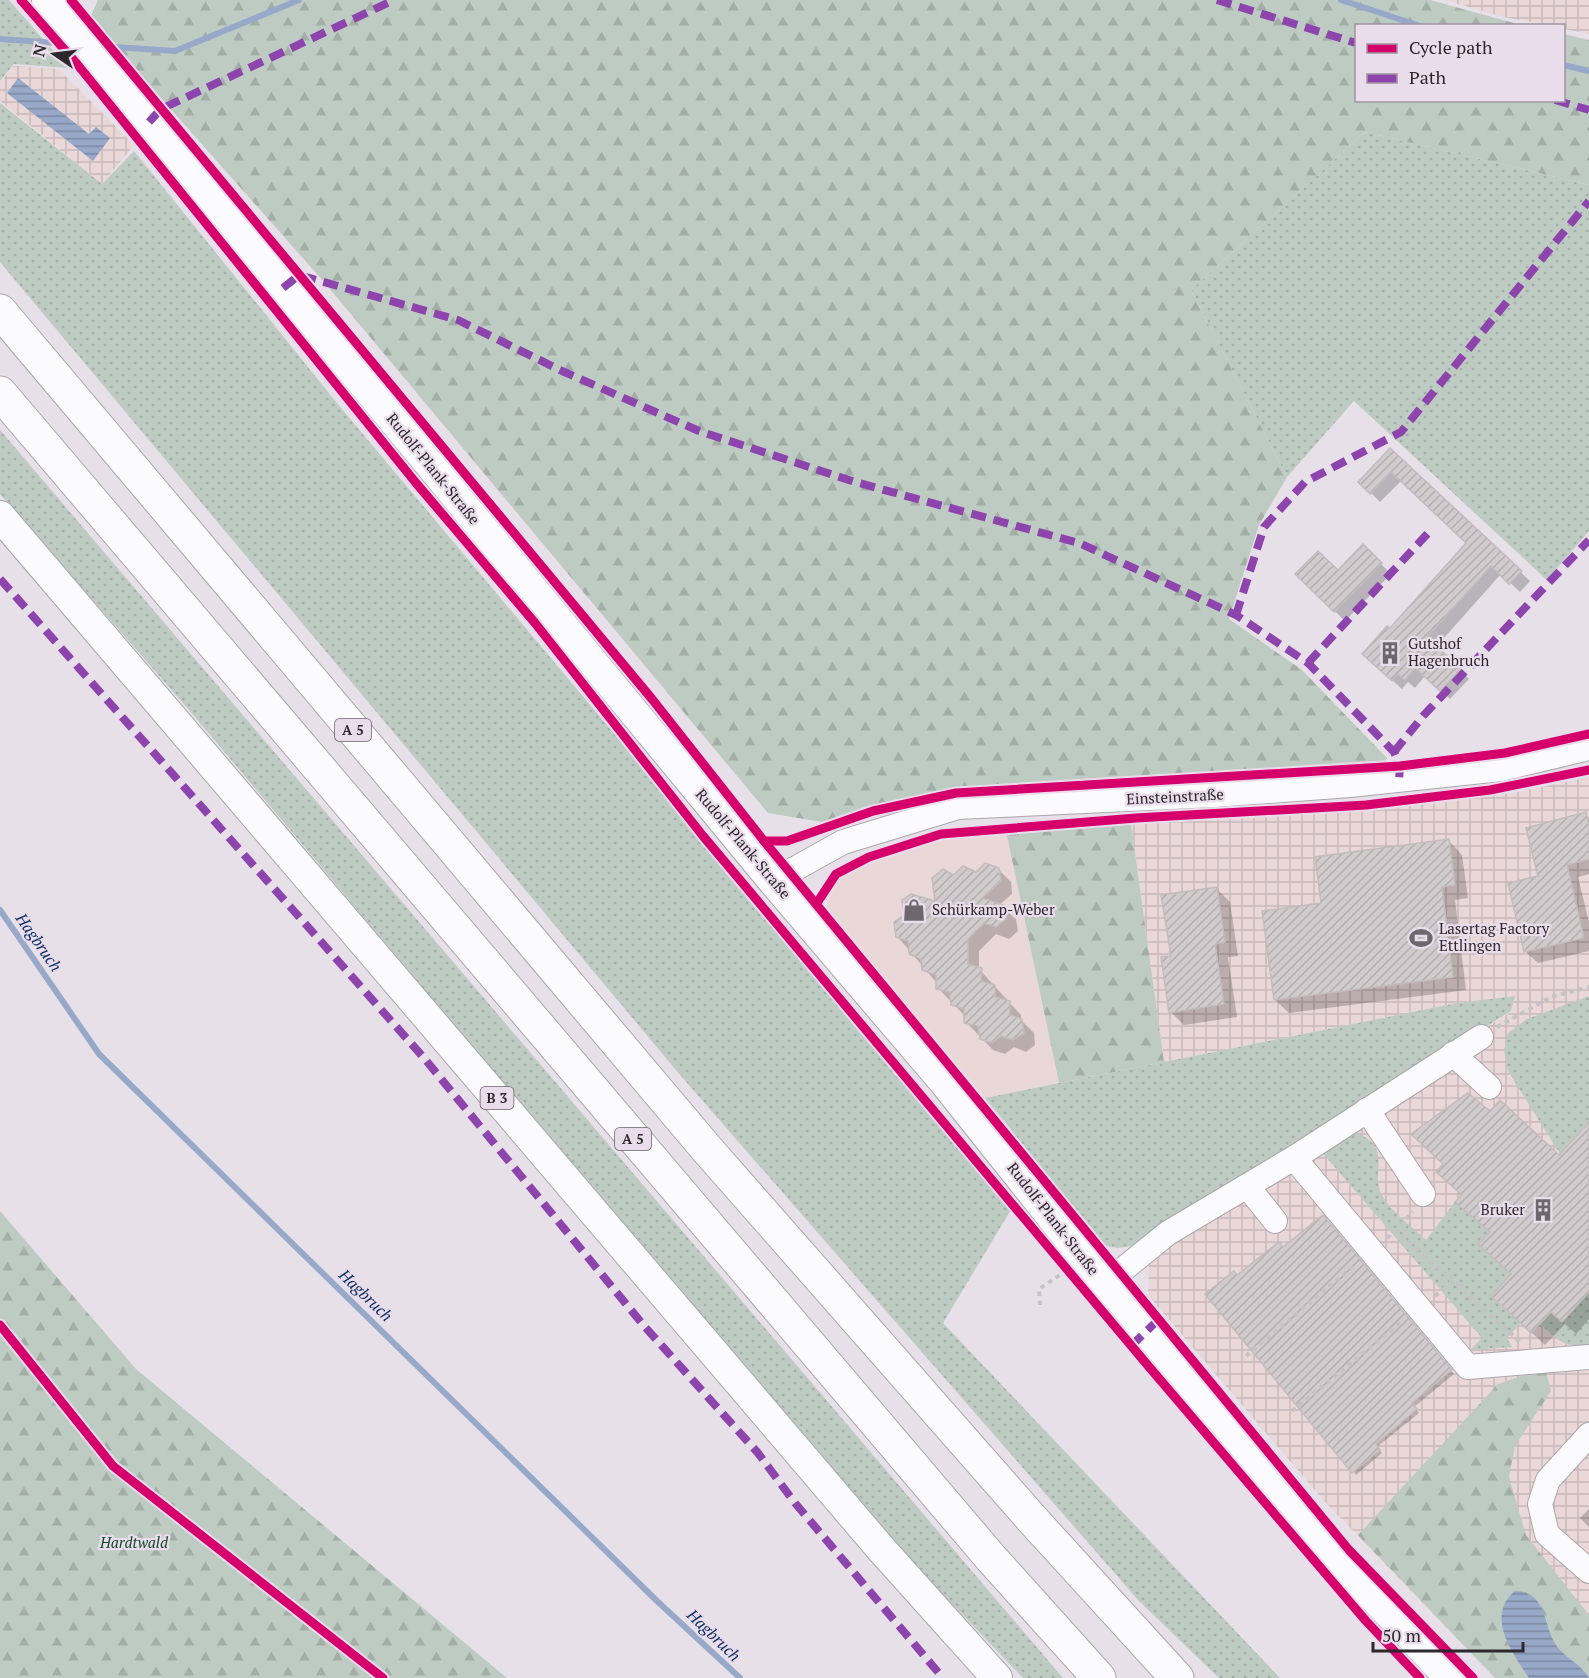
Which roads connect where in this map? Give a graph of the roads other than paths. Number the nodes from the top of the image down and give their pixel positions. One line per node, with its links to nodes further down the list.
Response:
1 (47, 0): 6 (main road, Rudolf-Plank-Straße)
2 (0, 311): 21 (highway, A 5)
3 (0, 393): 20 (highway, A 5)
4 (0, 516): 19 (main road, B 3)
5 (1589, 748): 6 (street, Einsteinstraße)
6 (773, 881): 15 (main road, Rudolf-Plank-Straße)
7 (1481, 1036): 8 (street)
8 (1453, 1054): 9 (street); 10 (street)
9 (1489, 1088)
10 (1366, 1110): 11 (street); 13 (street)
11 (1294, 1158): 12 (street); 16 (street)
12 (1247, 1186): 14 (street); 15 (street)
13 (1423, 1194)
14 (1275, 1221)
15 (1105, 1284): 22 (main road, Rudolf-Plank-Straße)
16 (1589, 1357)
17 (1589, 1435): 18 (street)
18 (1589, 1571)
19 (997, 1678)
20 (1099, 1678)
21 (1177, 1678)
22 (1450, 1678)

